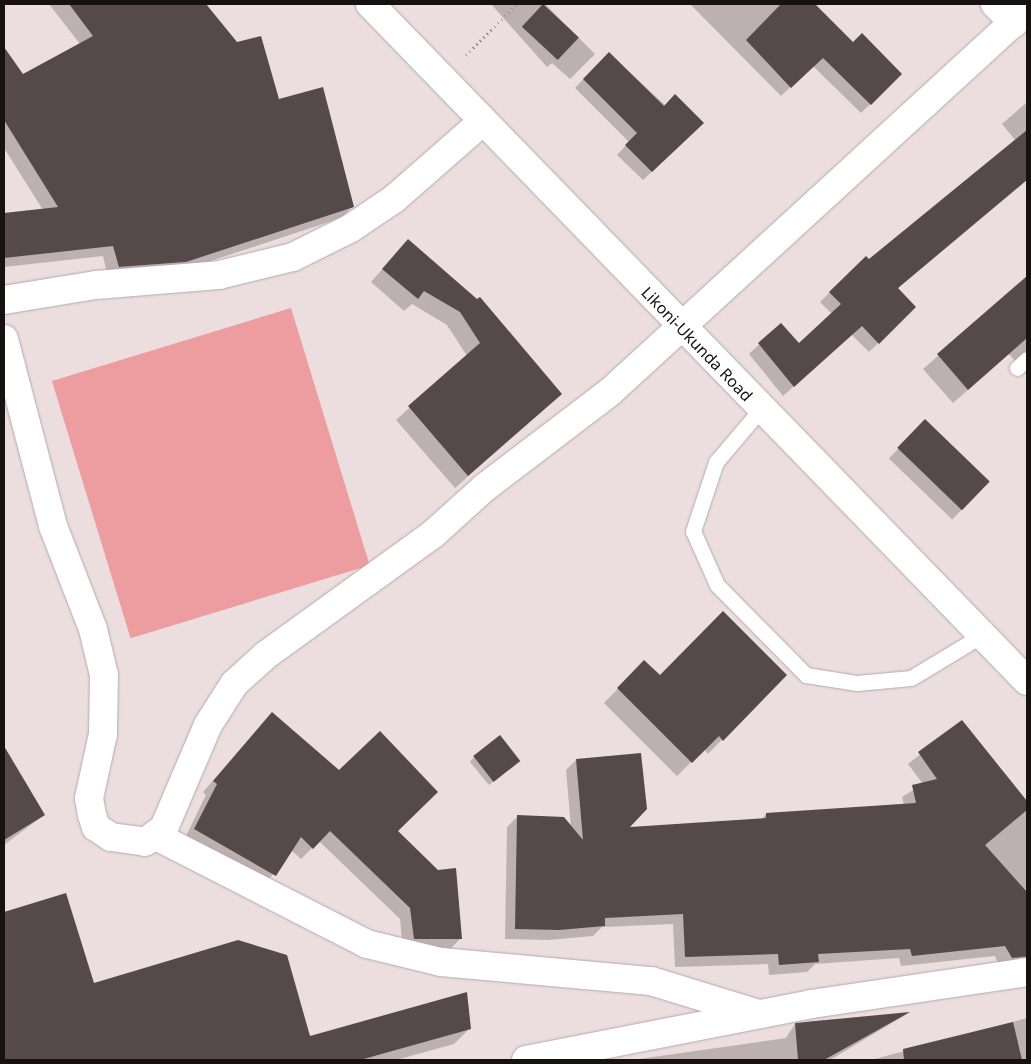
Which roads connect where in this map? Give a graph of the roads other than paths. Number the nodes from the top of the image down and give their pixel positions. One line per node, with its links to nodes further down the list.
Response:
1 (370, 4): 3 (main road, Likoni-Ukunda Road)
2 (1012, 12): 5 (main road)
3 (483, 121): 4 (main road); 5 (main road, Likoni-Ukunda Road)
4 (4, 300)
5 (680, 328): 7 (main road, Likoni-Ukunda Road); 10 (main road)
6 (4, 339): 10 (main road)
7 (760, 410): 8 (main road, Likoni-Ukunda Road); 8 (lane)
8 (982, 635): 9 (main road, Likoni-Ukunda Road)
9 (1027, 681)
10 (156, 836): 12 (main road)
11 (1027, 972): 12 (main road)
12 (759, 1014): 13 (main road)
13 (526, 1060)

